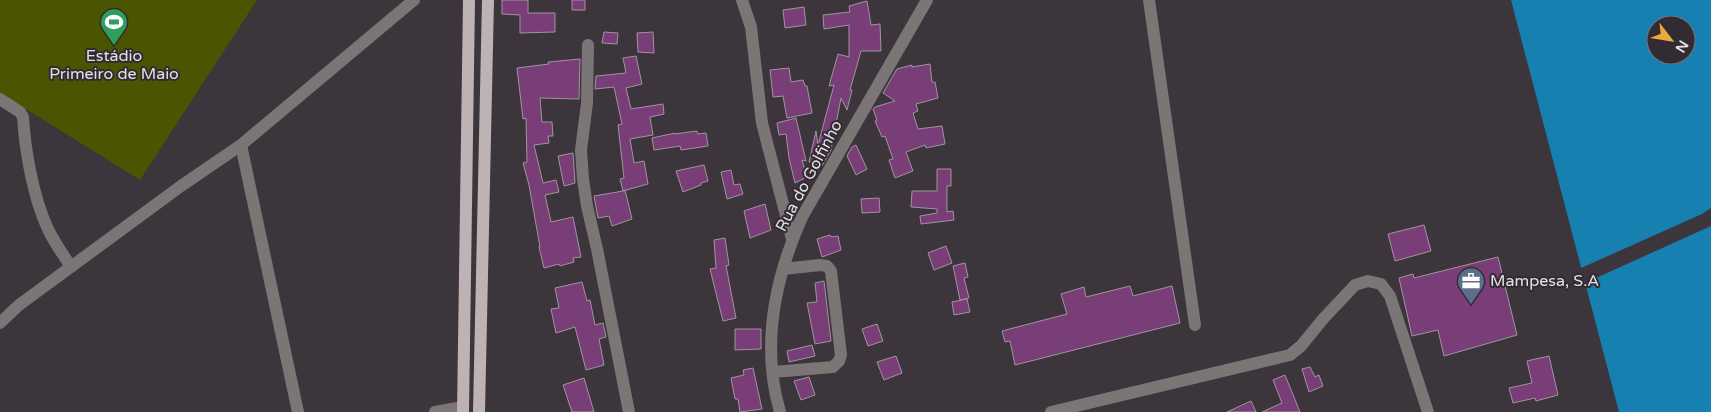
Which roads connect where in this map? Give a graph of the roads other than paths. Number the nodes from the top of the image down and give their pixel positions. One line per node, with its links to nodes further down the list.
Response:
1 (414, 0): 9 (street)
2 (469, 0): 16 (main road)
3 (488, 0): 17 (main road)
4 (742, 0): 10 (street)
5 (927, 0): 10 (street, Rua do Golfinho)
6 (1148, 0): 14 (street)
7 (588, 46): 20 (street)
8 (0, 99): 11 (street)
9 (241, 145): 11 (street); 18 (street)
10 (792, 239): 12 (street, Rua do Golfinho)
11 (71, 267): 13 (street)
12 (783, 269): 15 (street, Rua do Golfinho); 15 (street)
13 (0, 323)
14 (1195, 325)
15 (773, 372): 21 (street, Rua do Golfinho)
16 (463, 409): 19 (street)
17 (481, 410)
18 (298, 412)
19 (435, 412)
20 (629, 412)
21 (780, 412)
22 (1051, 412): 23 (street)
23 (1428, 412)

